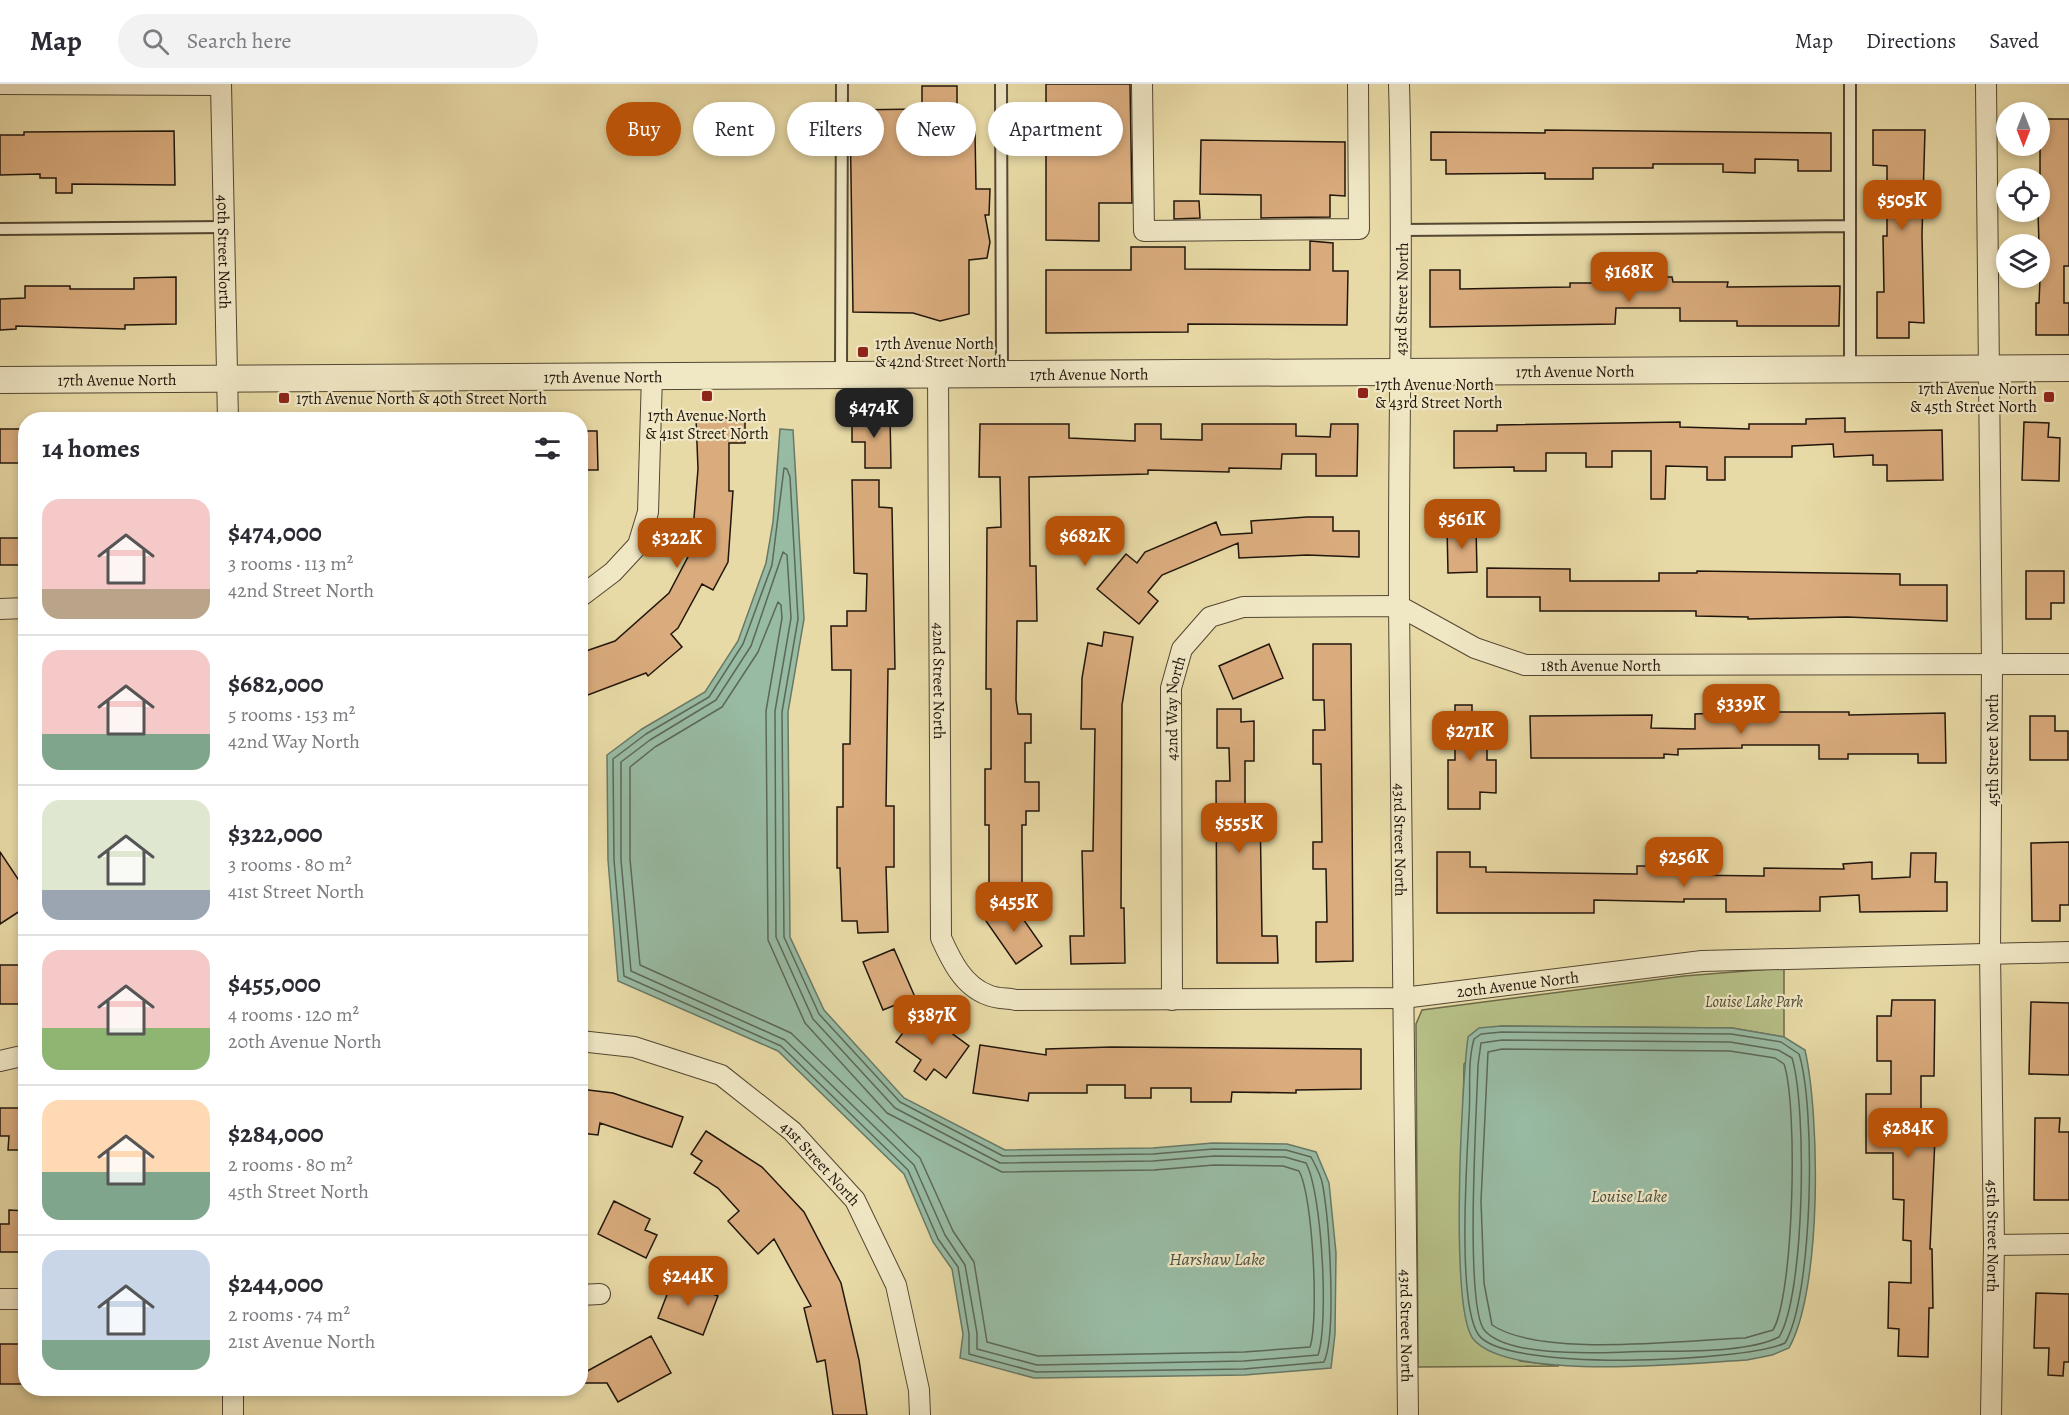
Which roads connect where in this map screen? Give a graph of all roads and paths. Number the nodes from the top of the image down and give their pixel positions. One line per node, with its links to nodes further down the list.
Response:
1 (0, 84): 2 (street)
2 (221, 84): 11 (street, 40th Street North)
3 (842, 84): 18 (lane)
4 (1000, 84): 19 (lane)
5 (1142, 84): 6 (street)
6 (1358, 84)
7 (1399, 84): 13 (street, 43rd Street North)
8 (1850, 84): 10 (lane)
9 (1986, 84): 14 (street, 45th Street North)
10 (1850, 226): 13 (lane); 16 (lane)
11 (225, 227): 12 (lane); 22 (street, 40th Street North)
12 (0, 229)
13 (1403, 230): 20 (street, 43rd Street North)
14 (1991, 367): 15 (street, 17th Avenue North); 16 (street, 17th Avenue North); 29 (street, 45th Street North)
15 (2069, 368)
16 (1850, 370): 20 (street, 17th Avenue North)
17 (938, 372): 18 (street, 17th Avenue North); 19 (street, 17th Avenue North); 33 (street, 42nd Street North)
18 (841, 374): 21 (street, 17th Avenue North)
19 (1002, 374): 20 (street, 17th Avenue North)
20 (1399, 374): 26 (street, 43rd Street North)
21 (652, 375): 22 (street, 17th Avenue North); 25 (street)
22 (228, 379): 23 (street, 17th Avenue North); 24 (street, 40th Street North)
23 (0, 380)
24 (228, 412)
25 (588, 591)
26 (1399, 606): 29 (street, 18th Avenue North); 34 (street, 43rd Street North); 35 (street, 42nd Way North)
27 (18, 608): 28 (street)
28 (0, 609)
29 (1992, 664): 30 (street, 18th Avenue North); 31 (street, 45th Street North)
30 (2069, 664)
31 (1990, 952): 32 (street, 20th Avenue North); 34 (street, 20th Avenue North); 40 (street, 45th Street North)
32 (2069, 952)
33 (969, 982): 35 (street, 20th Avenue North)
34 (1403, 998): 35 (street, 20th Avenue North); 46 (street, 43rd Street North)
35 (1172, 1000)
36 (588, 1042): 45 (street, 41st Street North)
37 (18, 1057): 38 (street)
38 (0, 1061)
39 (2069, 1244): 40 (street)
40 (1994, 1245): 47 (street, 45th Street North)
41 (0, 1299): 42 (street)
42 (18, 1299)
43 (233, 1396): 44 (street)
44 (234, 1415)
45 (920, 1415)
46 (1408, 1415)
47 (1991, 1415)

